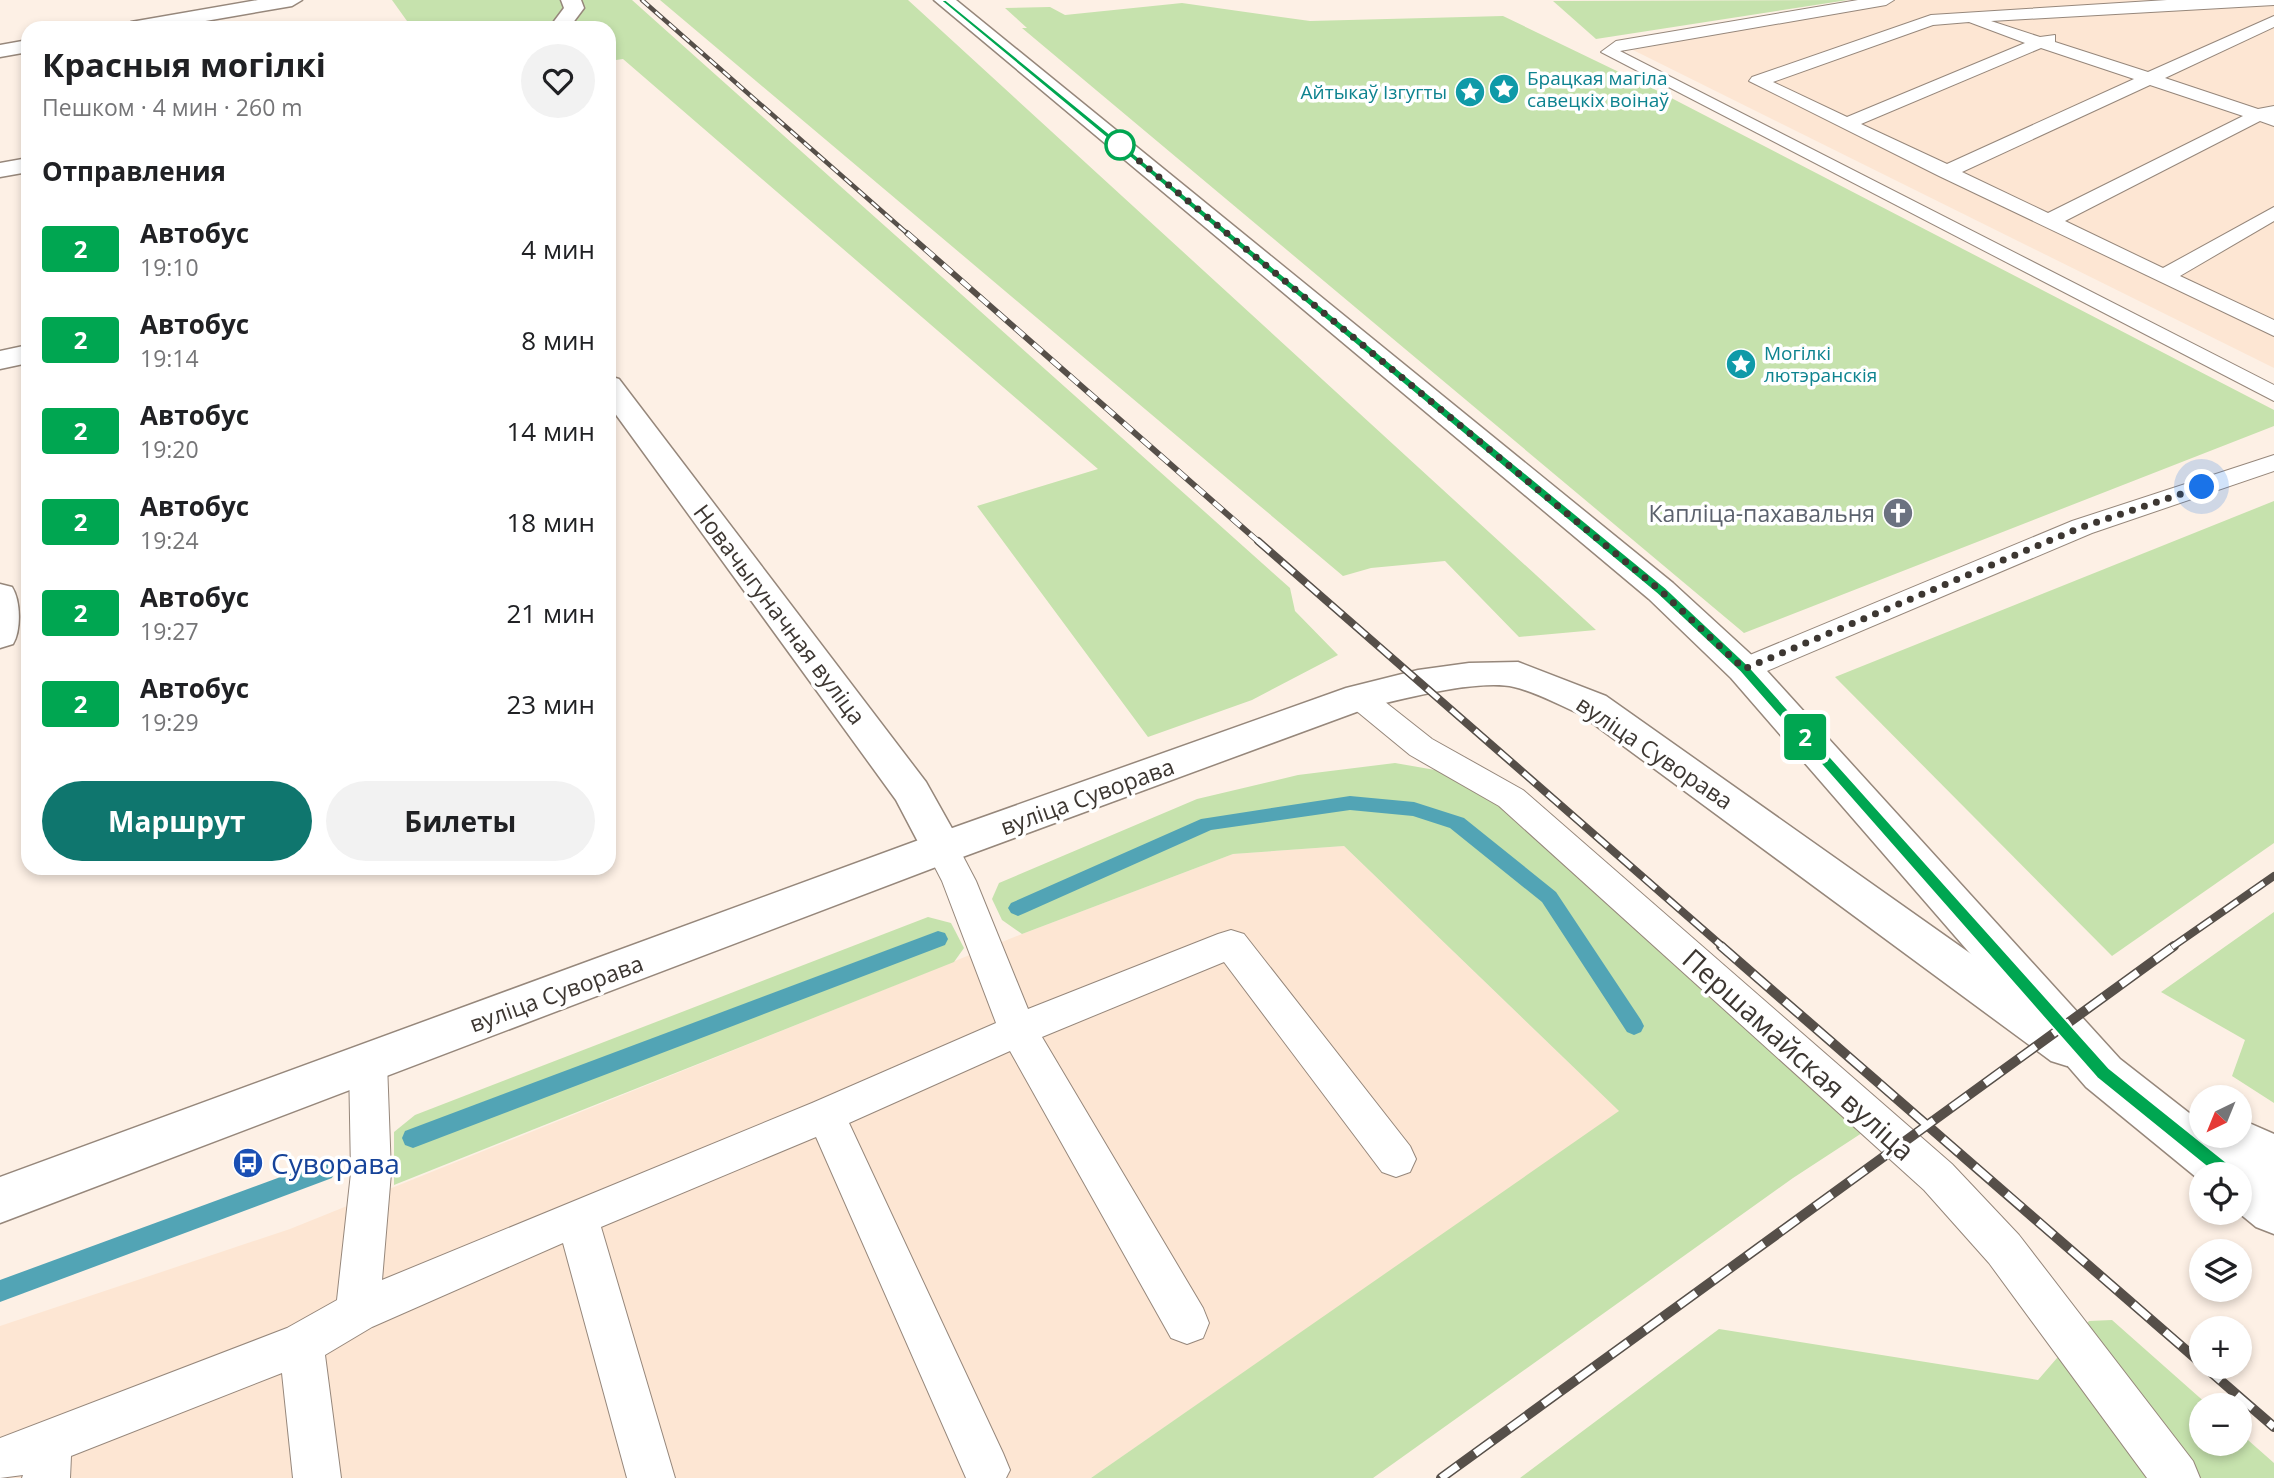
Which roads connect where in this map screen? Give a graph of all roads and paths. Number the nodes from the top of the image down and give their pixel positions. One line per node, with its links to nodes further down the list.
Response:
1 (292, 0): 8 (street)
2 (571, 0): 9 (street)
3 (945, 0): 31 (street)
4 (1886, 0): 27 (lane)
5 (2274, 0): 6 (lane)
6 (2117, 7): 7 (lane); 11 (lane)
7 (1964, 17): 11 (lane); 16 (lane)
8 (171, 21)
9 (564, 21)
10 (2274, 21): 14 (lane)
11 (2039, 44): 14 (lane); 16 (lane)
12 (21, 47): 13 (street)
13 (0, 51)
14 (2148, 79): 15 (lane); 19 (lane)
15 (2269, 114): 21 (lane)
16 (1847, 123): 19 (lane)
17 (21, 166): 18 (street)
18 (0, 170)
19 (1946, 172): 21 (lane)
20 (2274, 213): 22 (lane)
21 (2048, 221): 22 (lane)
22 (2164, 276): 23 (lane)
23 (2274, 330)
24 (21, 356): 25 (street)
25 (0, 360)
26 (616, 394): 33 (street, Новачыгуначная вуліца)
27 (2274, 394)
28 (2274, 463): 31 (lane)
29 (0, 595): 30 (street)
30 (0, 636)
31 (1744, 669): 36 (street)
32 (1359, 697): 33 (street, вуліца Суворава); 36 (street, вуліца Суворава); 55 (lane, Першамайская вуліца)
33 (943, 848): 34 (lane); 35 (street, вуліца Суворава)
34 (1018, 1030): 37 (lane); 41 (lane); 48 (lane)
35 (368, 1063): 44 (street, вуліца Суворава); 47 (lane)
36 (2103, 1073): 38 (street); 42 (street)
37 (826, 1115): 46 (lane); 52 (lane)
38 (2189, 1116)
39 (2252, 1147): 40 (street)
40 (2274, 1158)
41 (1396, 1159)
42 (2214, 1162)
43 (2252, 1193): 45 (street)
44 (0, 1200)
45 (2274, 1210)
46 (577, 1217): 47 (lane); 54 (lane)
47 (357, 1312): 49 (lane)
48 (1187, 1323)
49 (301, 1344): 51 (lane); 53 (lane)
50 (0, 1461): 51 (lane)
51 (47, 1461)
52 (986, 1470)
53 (317, 1478)
54 (652, 1478)
55 (2176, 1478)

